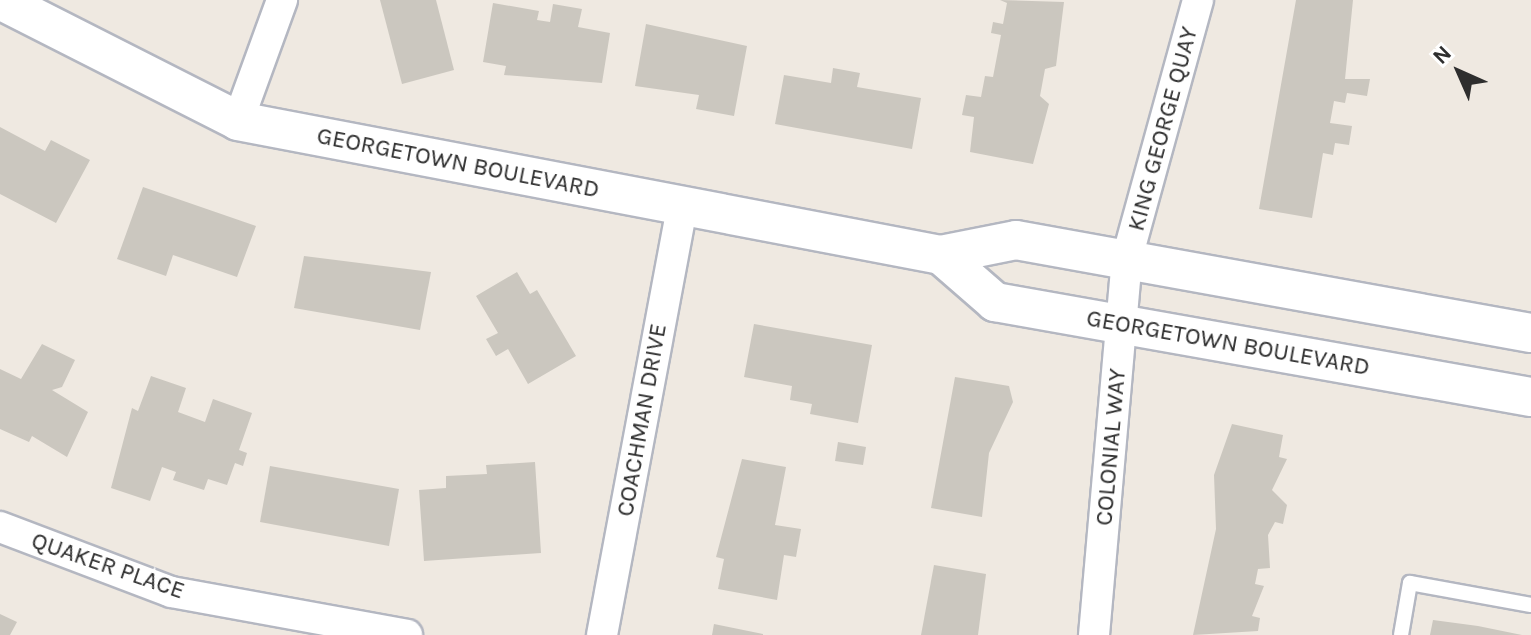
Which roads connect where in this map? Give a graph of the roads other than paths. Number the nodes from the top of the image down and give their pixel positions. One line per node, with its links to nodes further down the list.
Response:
1 (0, 0): 4 (street, GEORGETOWN BOULEVARD)
2 (282, 0): 4 (street)
3 (1198, 0): 7 (street, KING GEORGE QUAY)
4 (238, 121): 5 (street, GEORGETOWN BOULEVARD)
5 (682, 206): 6 (street, GEORGETOWN BOULEVARD); 14 (street, COACHMAN DRIVE)
6 (941, 255): 7 (street, GEORGETOWN BOULEVARD); 8 (street, GEORGETOWN BOULEVARD)
7 (1127, 258): 8 (street, COLONIAL WAY); 9 (street, GEORGETOWN BOULEVARD)
8 (1121, 325): 10 (street, GEORGETOWN BOULEVARD); 15 (street, COLONIAL WAY)
9 (1531, 333)
10 (1531, 397)
11 (0, 527): 13 (street, QUAKER PLACE)
12 (1531, 605): 16 (lane)
13 (407, 635)
14 (602, 635)
15 (1094, 635)
16 (1401, 635)

